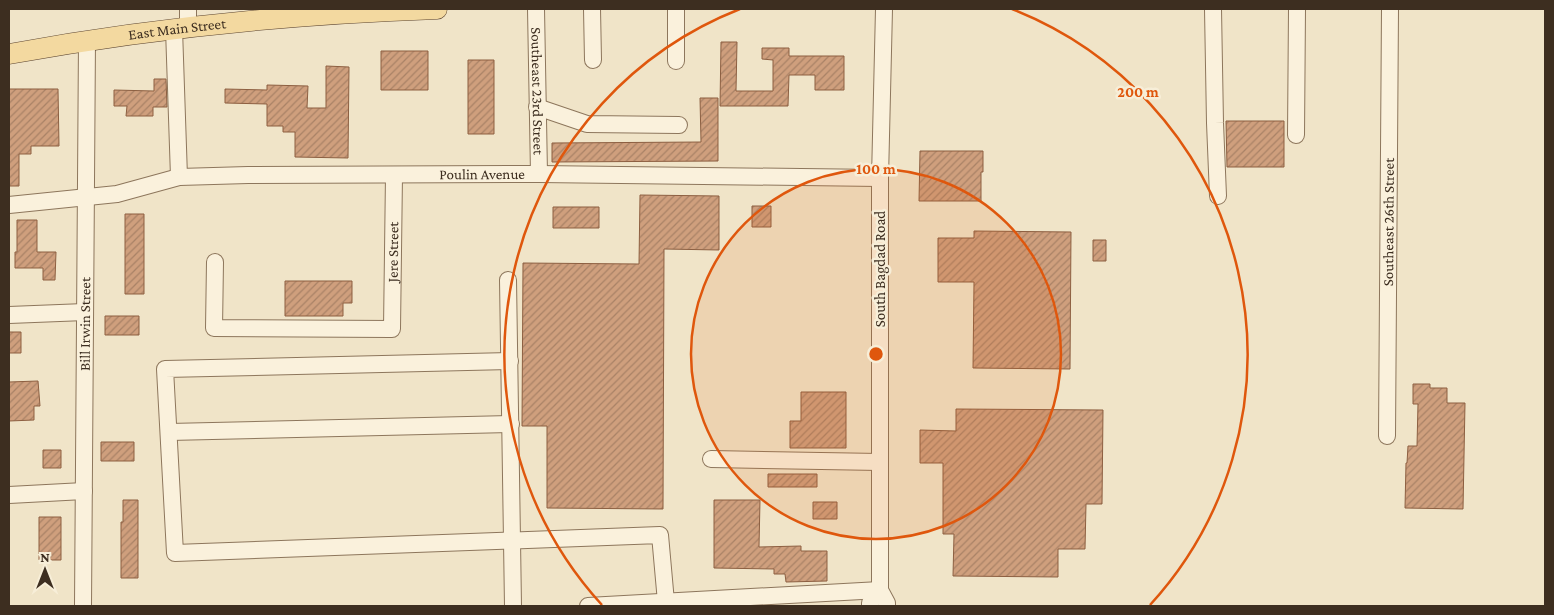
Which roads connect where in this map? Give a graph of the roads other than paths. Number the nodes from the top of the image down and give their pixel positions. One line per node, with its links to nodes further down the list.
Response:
1 (406, 9): 2 (main road, East Main Street); 10 (main road, East Main Street)
2 (437, 9)
3 (536, 9): 17 (street, Southeast 23rd Street)
4 (592, 9): 15 (street)
5 (676, 9): 16 (street)
6 (884, 9): 23 (street, South Bagdad Road)
7 (1213, 9): 24 (street)
8 (1297, 9): 19 (street)
9 (1390, 9): 34 (street, Southeast 26th Street)
10 (356, 11): 11 (main road, East Main Street)
11 (285, 13): 12 (main road, East Main Street)
12 (184, 22): 13 (main road, East Main Street); 22 (street)
13 (87, 40): 14 (main road, East Main Street); 25 (street, Bill Irwin Street)
14 (9, 54)
15 (593, 60)
16 (676, 61)
17 (538, 108): 18 (street); 20 (street, Southeast 23rd Street)
18 (679, 125)
19 (1296, 135)
20 (539, 174): 21 (street, Poulin Avenue); 23 (street, Poulin Avenue)
21 (394, 176): 22 (street, Poulin Avenue); 27 (street, Jere Street)
22 (178, 177): 25 (street, Poulin Avenue)
23 (880, 178): 36 (street, South Bagdad Road)
24 (1218, 196)
25 (86, 198): 26 (street, Poulin Avenue); 29 (street, Bill Irwin Street)
26 (9, 205)
27 (215, 262)
28 (508, 280): 31 (street)
29 (85, 312): 30 (street); 37 (street, Bill Irwin Street)
30 (9, 315)
31 (510, 361): 32 (street); 33 (street)
32 (511, 424): 33 (street); 39 (street)
33 (169, 432): 39 (street)
34 (1387, 436)
35 (712, 459): 36 (street)
36 (880, 462): 40 (street, South Bagdad Road)
37 (84, 491): 38 (street); 42 (street, Bill Irwin Street)
38 (9, 495)
39 (512, 540): 41 (street); 43 (street)
40 (880, 590): 41 (street); 45 (street); 46 (street, South Bagdad Road)
41 (666, 602): 44 (street)
42 (83, 606)
43 (513, 606)
44 (588, 606)
45 (870, 606)
46 (887, 606)

